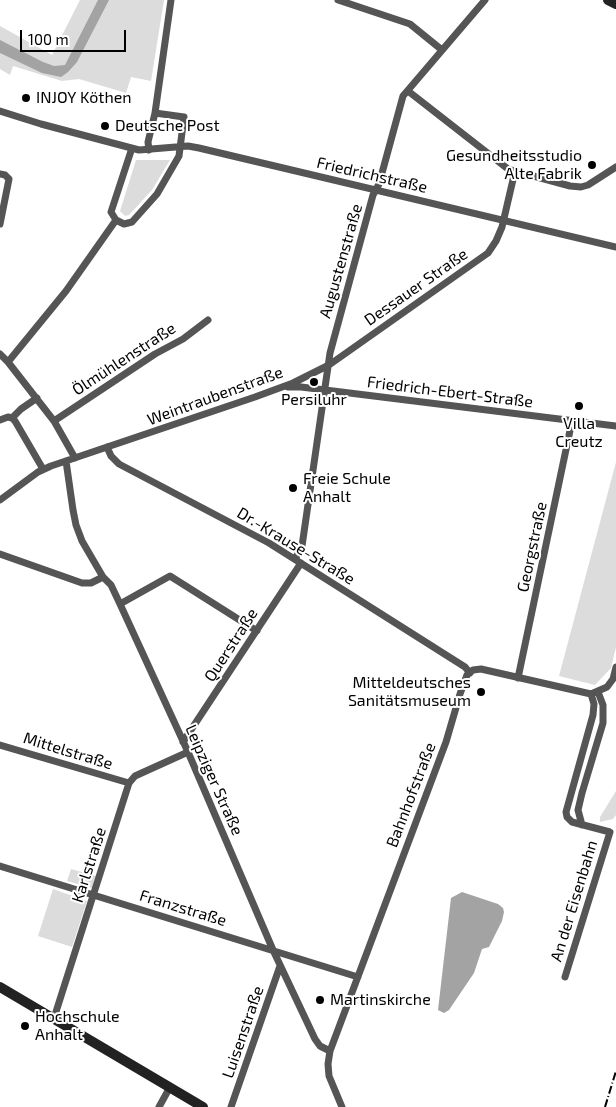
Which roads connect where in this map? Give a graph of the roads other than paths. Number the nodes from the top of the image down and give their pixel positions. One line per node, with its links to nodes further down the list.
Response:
1 (171, 0): 9 (street)
2 (338, 0): 6 (street)
3 (485, 0): 6 (street, Augustenstraße)
4 (608, 0): 5 (main road)
5 (616, 4)
6 (442, 50): 7 (street, Augustenstraße)
7 (408, 91): 14 (street); 16 (street, Augustenstraße)
8 (0, 112): 11 (street, Friedrichstraße)
9 (154, 112): 10 (street); 12 (street)
10 (180, 147): 12 (street, Friedrichstraße); 16 (street, Friedrichstraße); 18 (street)
11 (132, 148): 12 (street, Friedrichstraße); 18 (street)
12 (149, 150)
13 (616, 167): 14 (street)
14 (515, 171): 19 (street, Dessauer Straße)
15 (0, 174): 17 (street)
16 (376, 190): 19 (street, Friedrichstraße); 24 (street, Augustenstraße)
17 (0, 220)
18 (116, 220): 23 (street)
19 (504, 220): 20 (street, Friedrichstraße); 24 (street, Dessauer Straße)
20 (616, 247)
21 (208, 320): 30 (street, Ölmühlenstraße)
22 (0, 354): 23 (street)
23 (8, 362): 27 (street)
24 (329, 365): 25 (street, Weintraubenstraße); 26 (street, Augustenstraße)
25 (280, 388): 26 (street, Friedrich-Ebert-Straße); 33 (street, Weintraubenstraße)
26 (325, 390): 31 (street, Friedrich-Ebert-Straße); 39 (street, Augustenstraße)
27 (37, 398): 28 (street); 30 (street)
28 (12, 418): 29 (street); 36 (street)
29 (0, 420)
30 (54, 421): 34 (street)
31 (572, 421): 32 (street, Friedrich-Ebert-Straße); 45 (street, Georgstraße)
32 (616, 426)
33 (107, 447): 34 (street, Weintraubenstraße); 39 (street, Dr.-Krause-Straße)
34 (75, 458): 35 (street, Weintraubenstraße)
35 (66, 460): 36 (street, Weintraubenstraße); 40 (street, Leipziger Straße)
36 (43, 469): 37 (street, Weintraubenstraße)
37 (0, 500)
38 (0, 554): 40 (street)
39 (298, 561): 42 (street, Querstraße); 44 (street, Dr.-Krause-Straße)
40 (103, 577): 41 (street, Leipziger Straße)
41 (120, 604): 42 (street); 47 (street, Leipziger Straße)
42 (257, 631): 47 (street, Querstraße)
43 (616, 666): 46 (street)
44 (470, 673): 45 (street); 56 (street, Bahnhofstraße)
45 (518, 678): 46 (street)
46 (594, 693): 51 (street, An der Eisenbahn); 51 (street, An der Eisenbahn)
47 (183, 742): 49 (street, Leipziger Straße)
48 (0, 745): 50 (street, Mittelstraße)
49 (188, 752): 50 (street); 54 (street, Leipziger Straße)
50 (129, 783): 53 (street, Karlstraße)
51 (582, 825): 57 (street, An der Eisenbahn)
52 (0, 866): 53 (street, Franzstraße)
53 (94, 895): 54 (street, Franzstraße); 59 (street, Karlstraße)
54 (273, 950): 55 (street, Leipziger Straße); 56 (street, Franzstraße)
55 (280, 966): 60 (street, Leipziger Straße); 64 (street, Luisenstraße)
56 (358, 977): 60 (street, Bahnhofstraße)
57 (565, 977)
58 (0, 987): 59 (main road)
59 (54, 1018): 61 (main road)
60 (330, 1051): 65 (street)
61 (170, 1087): 62 (street); 63 (main road)
62 (159, 1107)
63 (203, 1107)
64 (232, 1107)
65 (342, 1107)

